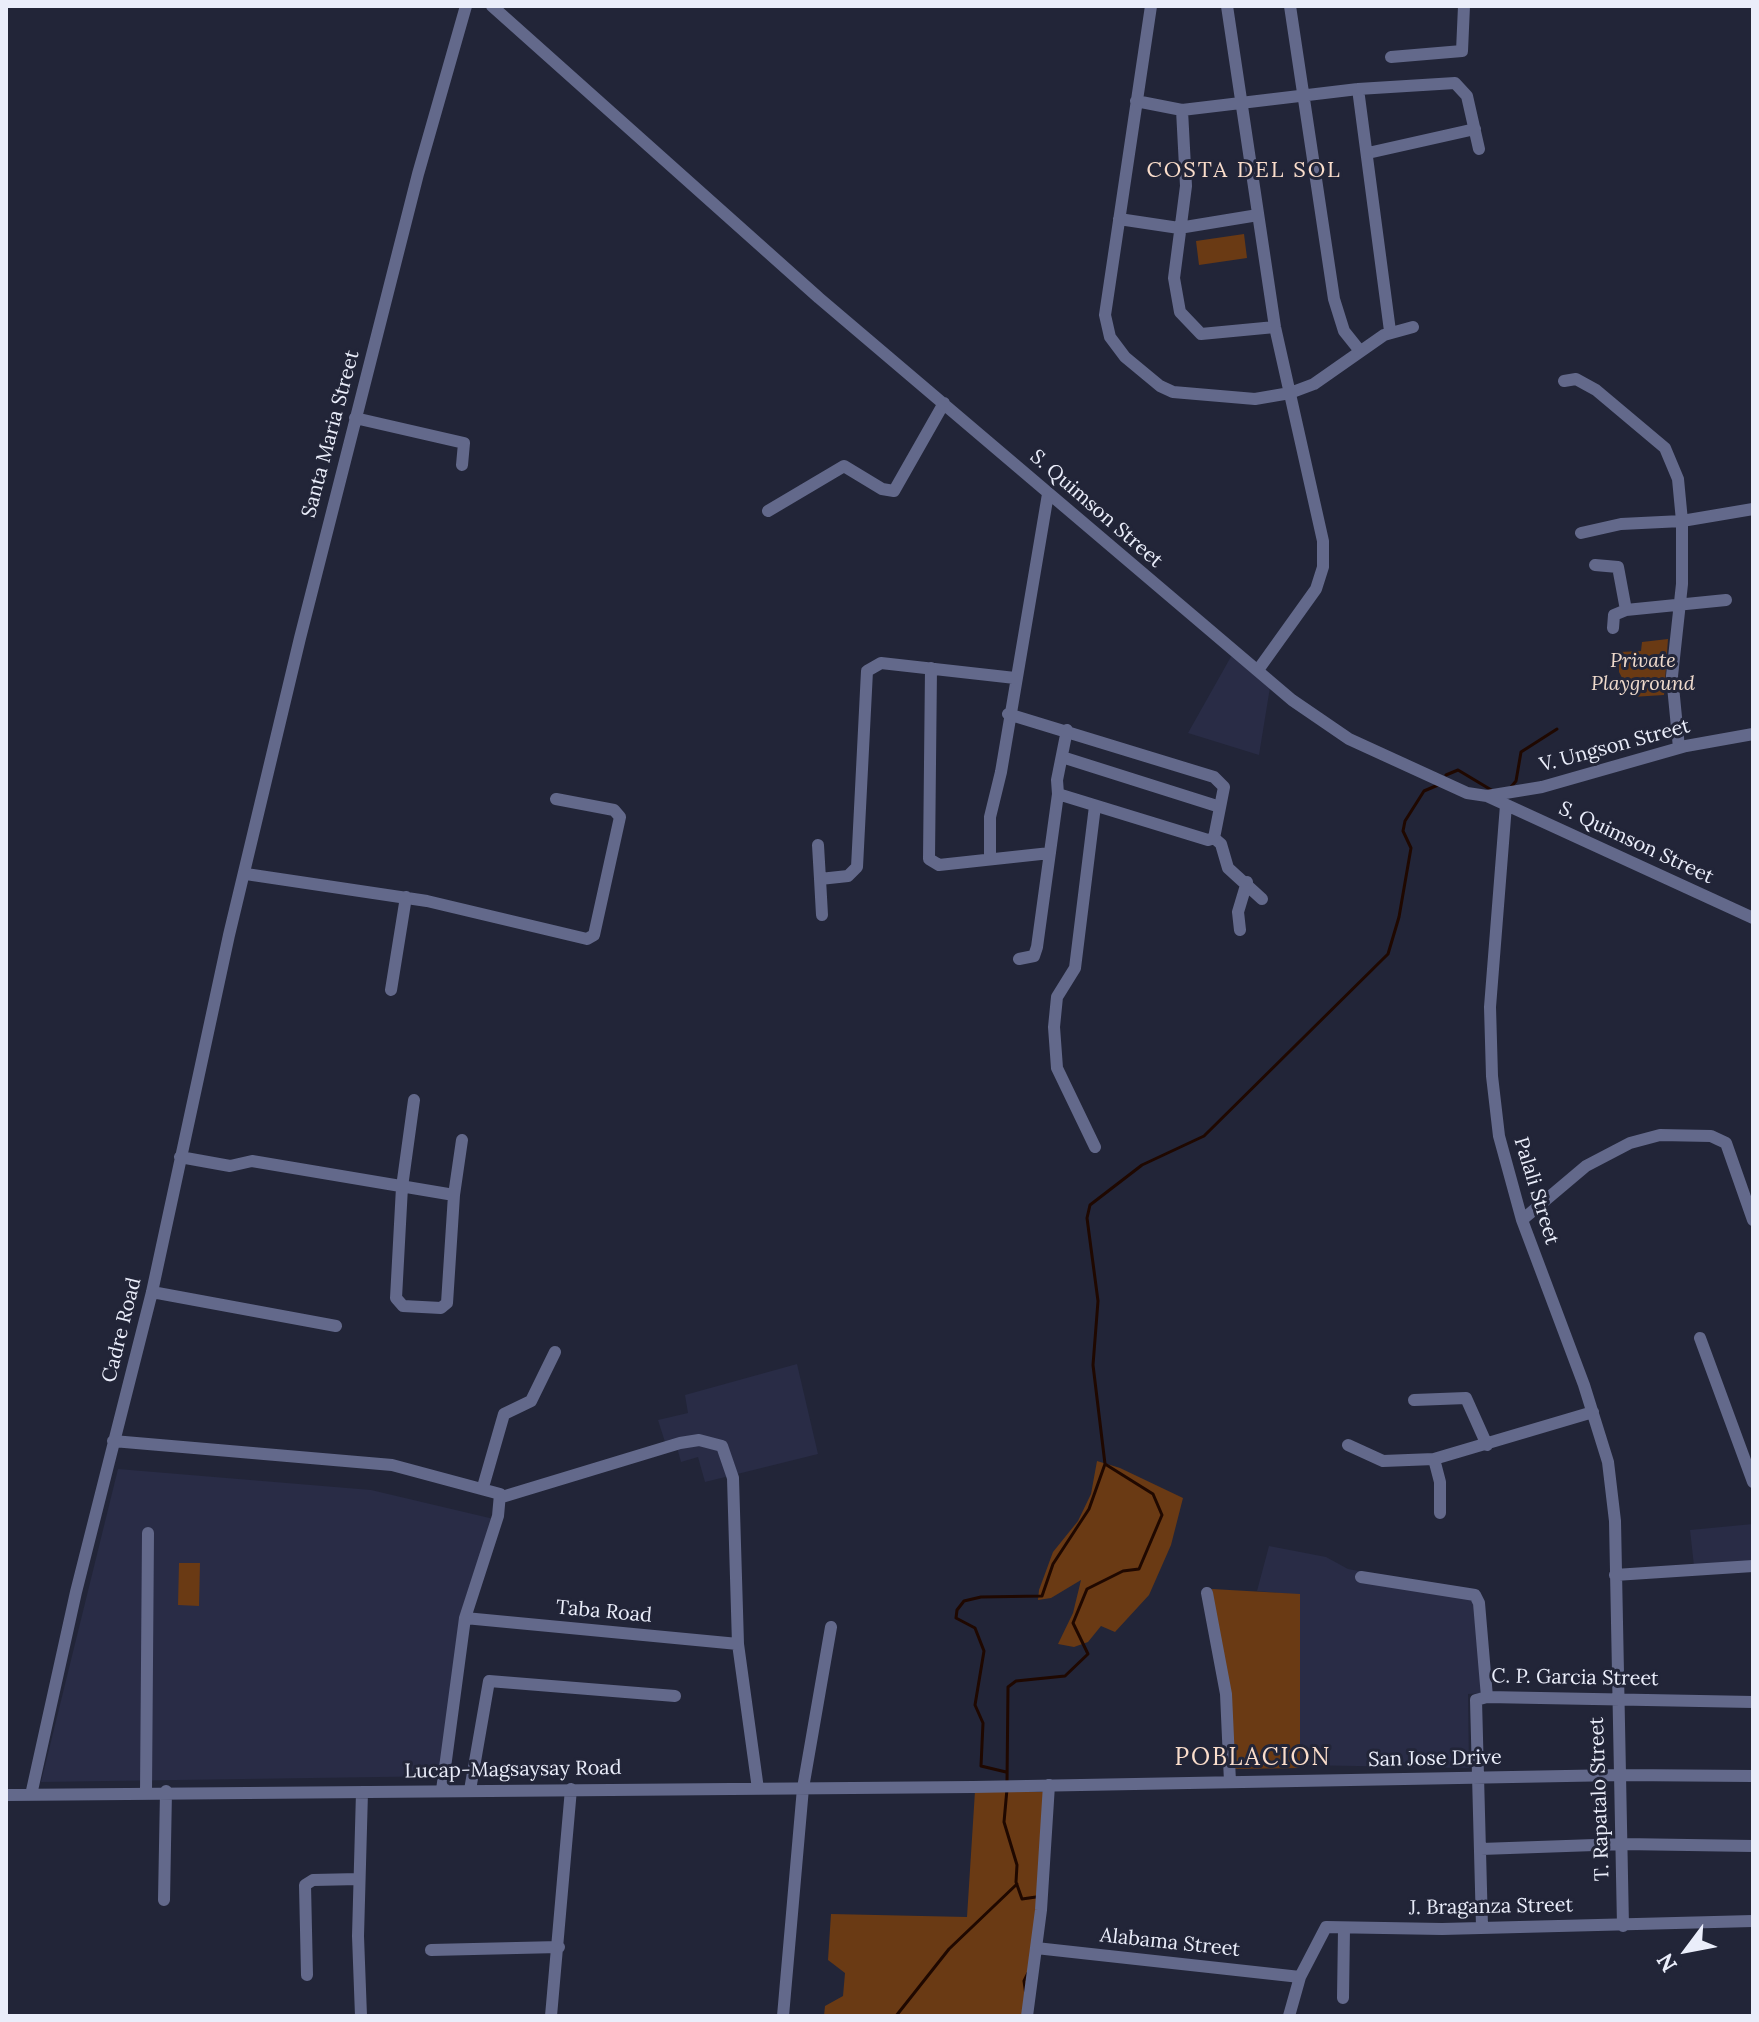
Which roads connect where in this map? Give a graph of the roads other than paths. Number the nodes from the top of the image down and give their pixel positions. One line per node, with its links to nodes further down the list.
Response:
1 (466, 6): 26 (street, Santa Maria Street)
2 (492, 6): 25 (street, S. Quimson Street)
3 (1151, 6): 10 (street)
4 (1227, 6): 11 (street)
5 (1290, 6): 9 (street)
6 (1464, 6): 7 (street)
7 (1391, 57)
8 (1358, 89): 9 (street); 13 (street); 15 (street)
9 (1303, 96): 11 (street); 22 (street)
10 (1136, 101): 12 (street); 17 (street)
11 (1242, 105): 12 (street); 16 (street)
12 (1182, 110): 18 (street)
13 (1475, 129): 14 (street); 15 (street)
14 (1479, 149)
15 (1368, 153): 21 (street)
16 (1258, 215): 18 (street); 19 (street)
17 (1119, 219): 18 (street); 24 (street)
18 (1179, 228): 19 (street)
19 (1275, 327): 24 (street)
20 (1413, 327): 21 (street)
21 (1390, 331): 22 (street)
22 (1360, 351): 24 (street)
23 (1564, 381): 31 (street)
24 (1290, 393): 39 (street)
25 (944, 403): 28 (street, S. Quimson Street); 30 (street)
26 (355, 418): 27 (street); 56 (street, Santa Maria Street)
27 (462, 465)
28 (1048, 494): 39 (street, S. Quimson Street); 40 (street)
29 (1753, 509): 31 (street)
30 (768, 511)
31 (1682, 521): 32 (street); 35 (street)
32 (1581, 533)
33 (1595, 565): 36 (street)
34 (1726, 600): 35 (street)
35 (1680, 604): 36 (street); 44 (street)
36 (1626, 610): 37 (street)
37 (1613, 628)
38 (931, 668): 40 (street); 55 (street); 57 (street)
39 (1258, 670): 47 (street, S. Quimson Street)
40 (1015, 678): 41 (street)
41 (1008, 714): 42 (street); 55 (street)
42 (1067, 730): 45 (street); 51 (street)
43 (1753, 734): 44 (street, V. Ungson Street)
44 (1679, 748): 47 (street, V. Ungson Street)
45 (1062, 757): 46 (street); 51 (street)
46 (1058, 794): 50 (street); 54 (street)
47 (1487, 796): 49 (street, S. Quimson Street)
48 (556, 799): 59 (street)
49 (1506, 805): 62 (street, S. Quimson Street); 72 (street, Palali Street)
50 (1095, 806): 52 (street); 68 (street)
51 (1220, 807): 52 (street)
52 (1214, 838): 58 (street)
53 (818, 845): 57 (street)
54 (1050, 853): 55 (street); 64 (street)
55 (990, 857)
56 (246, 874): 59 (street); 69 (street, Cadre Road)
57 (820, 879): 61 (street)
58 (1247, 882): 60 (street); 63 (street)
59 (406, 897): 65 (street)
60 (1262, 899)
61 (822, 915)
62 (1753, 918)
63 (1240, 930)
64 (1019, 959)
65 (391, 990)
66 (414, 1100): 70 (street)
67 (462, 1140): 71 (street)
68 (1095, 1147)
69 (180, 1157): 70 (street); 74 (street, Cadre Road)
70 (402, 1187): 71 (street); 71 (street)
71 (454, 1195)
72 (1522, 1220): 73 (street); 79 (street, Palali Street)
73 (1753, 1220)
74 (152, 1292): 75 (street); 80 (street, Cadre Road)
75 (336, 1326)
76 (1700, 1338): 84 (street)
77 (555, 1352): 85 (street)
78 (1414, 1400): 82 (street)
79 (1593, 1412): 82 (street); 90 (street, Palali Street)
80 (113, 1441): 85 (street); 115 (street, Cadre Road)
81 (1348, 1445): 83 (street)
82 (1487, 1445): 83 (street)
83 (1434, 1459): 87 (street)
84 (1753, 1482)
85 (483, 1487): 86 (street)
86 (502, 1497): 93 (street); 95 (street)
87 (1440, 1513)
88 (148, 1533): 112 (street)
89 (1753, 1566): 90 (street)
90 (1615, 1575): 98 (street, T. Rapatalo Street)
91 (1361, 1577): 97 (street)
92 (1207, 1593): 103 (street)
93 (465, 1618): 95 (street, Taba Road); 109 (street)
94 (831, 1627): 106 (street)
95 (738, 1644): 108 (street)
96 (675, 1696): 110 (street)
97 (1487, 1697): 98 (street, C. P. Garcia Street); 102 (street, C. P. Garcia Street)
98 (1618, 1698): 99 (street, C. P. Garcia Street); 100 (street, T. Rapatalo Street)
99 (1753, 1702)
100 (1620, 1775): 101 (street, San Jose Drive); 102 (street, San Jose Drive); 116 (street, T. Rapatalo Street)
101 (1753, 1776)
102 (1479, 1778): 103 (street, San Jose Drive); 118 (street)
103 (1230, 1782): 104 (street, San Jose Drive)
104 (1049, 1785): 105 (street, San Jose Drive); 126 (street)
105 (1021, 1786): 106 (street, Lucap-Magsaysay Road)
106 (803, 1788): 108 (street, Lucap-Magsaysay Road); 133 (street)
107 (571, 1789): 108 (street, Lucap-Magsaysay Road); 110 (street, Lucap-Magsaysay Road); 125 (street)
108 (758, 1789)
109 (442, 1790): 110 (street, Lucap-Magsaysay Road); 113 (street, Lucap-Magsaysay Road)
110 (470, 1790)
111 (166, 1791): 112 (street, Lucap-Magsaysay Road); 113 (street, Lucap-Magsaysay Road); 120 (street)
112 (146, 1792): 115 (street, Lucap-Magsaysay Road)
113 (362, 1792): 119 (street)
114 (6, 1795): 115 (street, Lucap-Magsaysay Road)
115 (31, 1795)
116 (1623, 1844): 117 (street); 118 (street); 122 (street, T. Rapatalo Street)
117 (1753, 1846)
118 (1481, 1849): 123 (street)
119 (359, 1879): 128 (street); 131 (street)
120 (164, 1900)
121 (1753, 1921): 122 (street, J. Braganza Street)
122 (1623, 1926): 123 (street, J. Braganza Street)
123 (1482, 1927): 124 (street, J. Braganza Street)
124 (1344, 1929): 129 (street); 130 (street)
125 (559, 1947): 127 (street); 132 (street)
126 (1036, 1948): 129 (street, Alabama Street); 134 (street)
127 (431, 1950)
128 (307, 1975)
129 (1300, 1977): 135 (street)
130 (1343, 1998)
131 (361, 2016)
132 (551, 2016)
133 (783, 2016)
134 (1027, 2016)
135 (1289, 2016)

